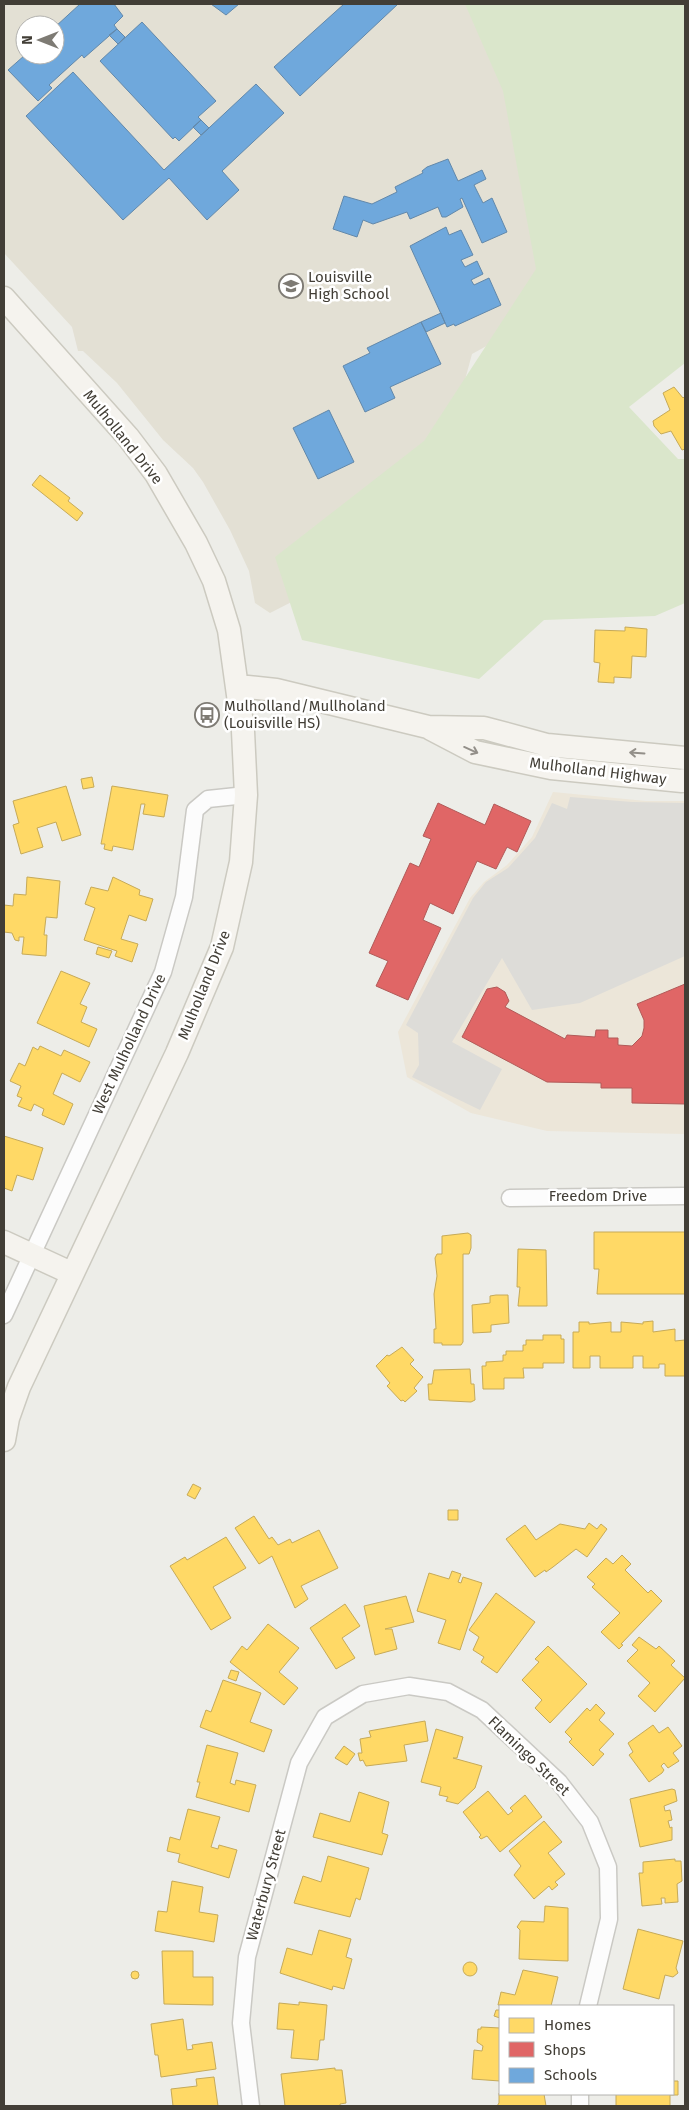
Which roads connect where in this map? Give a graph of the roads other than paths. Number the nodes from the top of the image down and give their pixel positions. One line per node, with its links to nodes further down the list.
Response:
1 (4, 298): 2 (main road, Mulholland Drive)
2 (238, 686): 3 (main road, Mulholland Highway); 6 (main road, Mulholland Drive)
3 (428, 727): 4 (main road, Mulholland Highway, one-way to 3); 5 (main road, Mulholland Highway, one-way to 5)
4 (685, 758)
5 (685, 780)
6 (246, 796): 10 (street, West Mulholland Drive); 11 (main road, Mulholland Drive)
7 (685, 1196): 8 (street, Freedom Drive)
8 (510, 1198)
9 (4, 1242): 10 (main road)
10 (32, 1255): 11 (main road); 12 (street, West Mulholland Drive)
11 (71, 1273): 13 (main road, Mulholland Drive)
12 (4, 1315)
13 (4, 1440)
14 (364, 1694): 15 (street, Flamingo Street); 16 (street, Waterbury Street)
15 (588, 2005)
16 (252, 2106)

